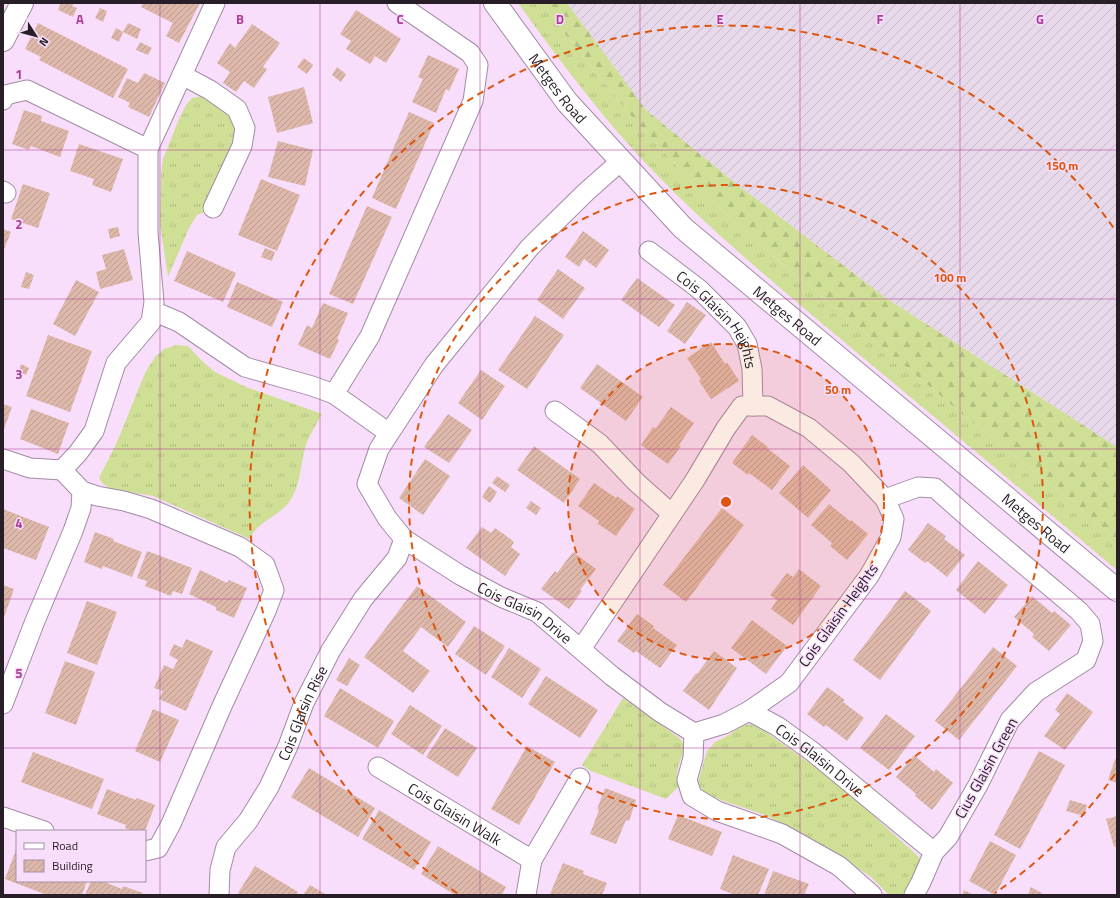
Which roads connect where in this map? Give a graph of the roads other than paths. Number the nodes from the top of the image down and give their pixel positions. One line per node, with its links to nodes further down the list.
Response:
1 (22, 3): 5 (street)
2 (215, 3): 6 (street)
3 (397, 3): 13 (street)
4 (495, 3): 9 (street, Metges Road)
5 (3, 40)
6 (182, 75): 8 (street); 10 (street)
7 (3, 100): 8 (street)
8 (148, 149): 12 (street)
9 (621, 161): 16 (street); 23 (street, Metges Road)
10 (214, 208)
11 (649, 251): 14 (street, Cois Glaisin Heights)
12 (153, 311): 13 (street); 18 (street)
13 (334, 394): 16 (street)
14 (753, 406): 20 (street, Cois Glaisin Heights); 21 (street)
15 (556, 412): 21 (street)
16 (389, 433): 22 (street, Cois Glaisin Drive)
17 (3, 459): 18 (street)
18 (62, 470): 19 (street)
19 (82, 491): 25 (street); 32 (street)
20 (885, 499): 26 (street, Cois Glaisin Heights); 33 (street, Cius Glaisin Green)
21 (672, 514): 24 (street)
22 (404, 539): 24 (street, Cois Glaisin Drive); 35 (street, Cois Glaisin Rise)
23 (1117, 590)
24 (581, 649): 27 (street, Cois Glaisin Drive)
25 (3, 704)
26 (749, 711): 27 (street); 33 (street, Cois Glaisin Drive)
27 (694, 733): 37 (street)
28 (378, 767): 34 (street, Cois Glaisin Walk)
29 (580, 778): 34 (street)
30 (3, 817): 31 (street)
31 (41, 830)
32 (146, 851)
33 (934, 852): 38 (street, Cius Glaisin Green)
34 (532, 860): 36 (street)
35 (219, 895)
36 (526, 895)
37 (872, 895)
38 (914, 895)

